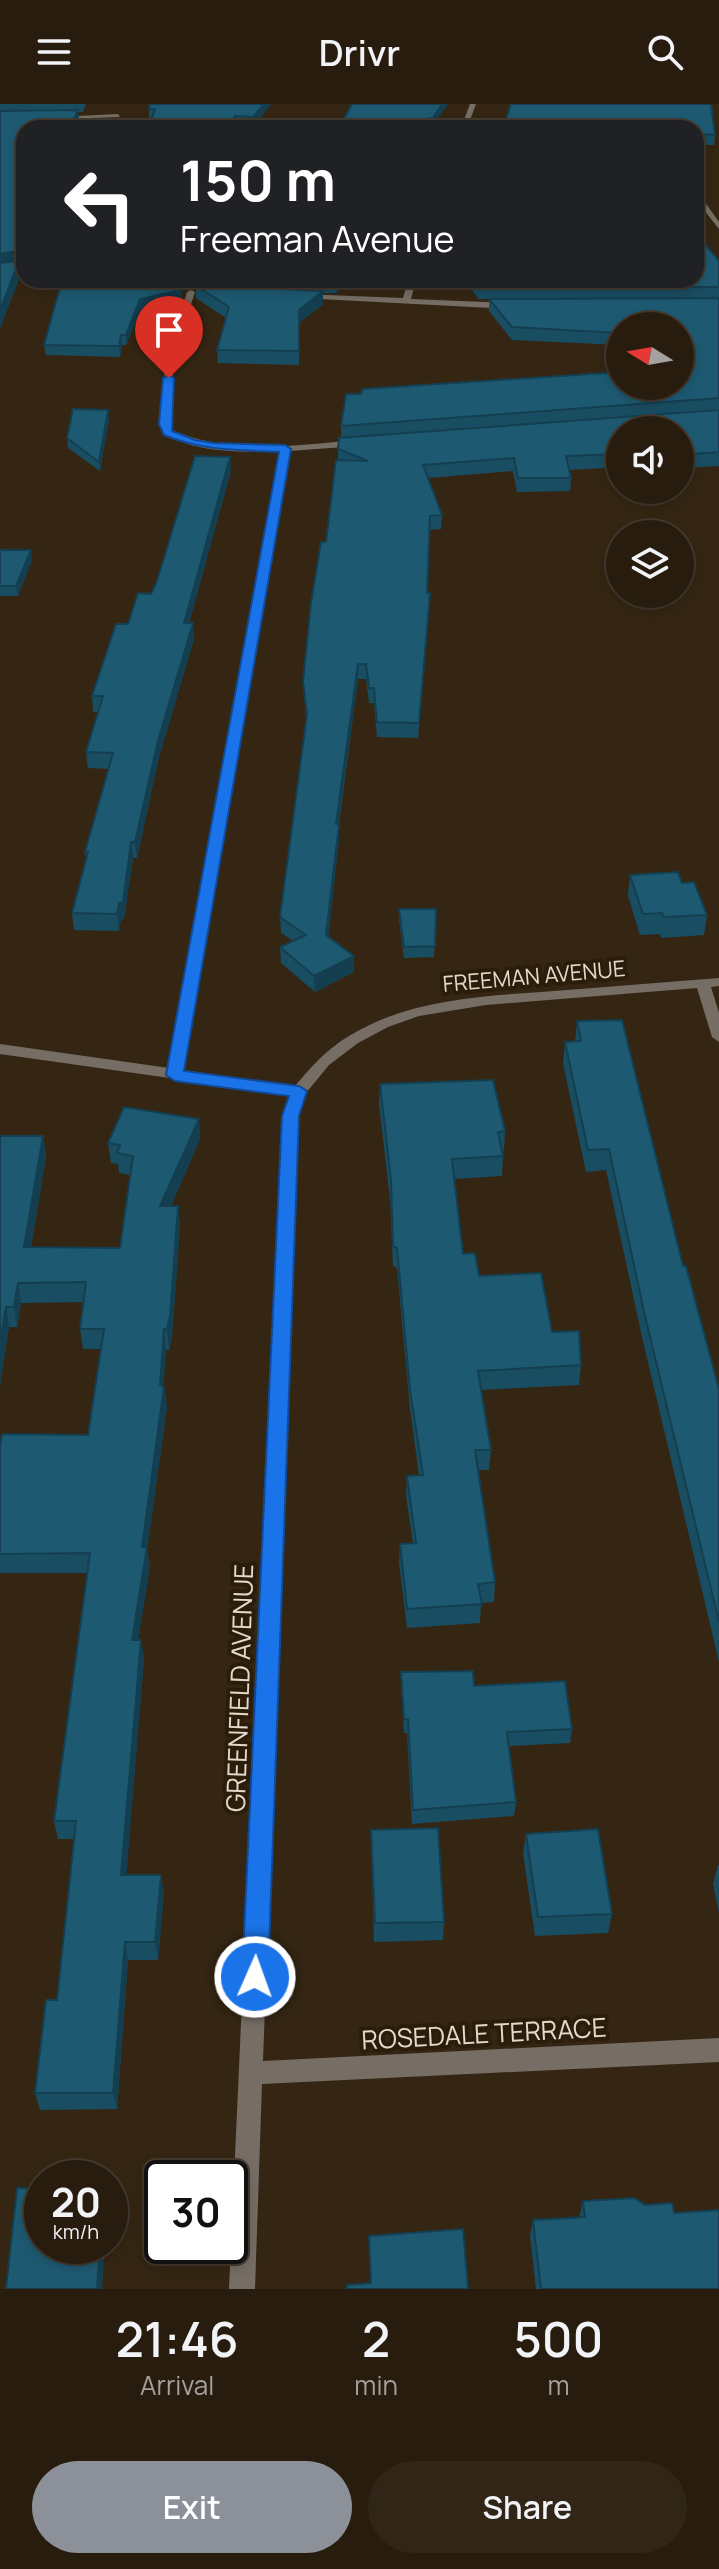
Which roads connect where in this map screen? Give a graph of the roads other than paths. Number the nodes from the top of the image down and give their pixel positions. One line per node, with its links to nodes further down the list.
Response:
1 (122, 104): 2 (street)
2 (118, 116): 3 (street); 4 (street)
3 (44, 117)
4 (117, 120)
5 (704, 206): 6 (street)
6 (719, 227)
7 (410, 288): 12 (street)
8 (178, 290): 9 (street)
9 (191, 292): 10 (street); 15 (street)
10 (207, 293)
11 (284, 296): 12 (street)
12 (407, 300): 13 (street)
13 (525, 306)
14 (363, 443): 15 (street)
15 (285, 449): 20 (street)
16 (719, 982): 17 (street, FREEMAN AVENUE)
17 (703, 984): 18 (street); 21 (street, FREEMAN AVENUE)
18 (719, 1037)
19 (0, 1049): 20 (street)
20 (175, 1075): 21 (street)
21 (299, 1091): 23 (street, GREENFIELD AVENUE)
22 (719, 2050): 23 (street, ROSEDALE TERRACE)
23 (251, 2073): 24 (street, GREENFIELD AVENUE)
24 (242, 2289)

